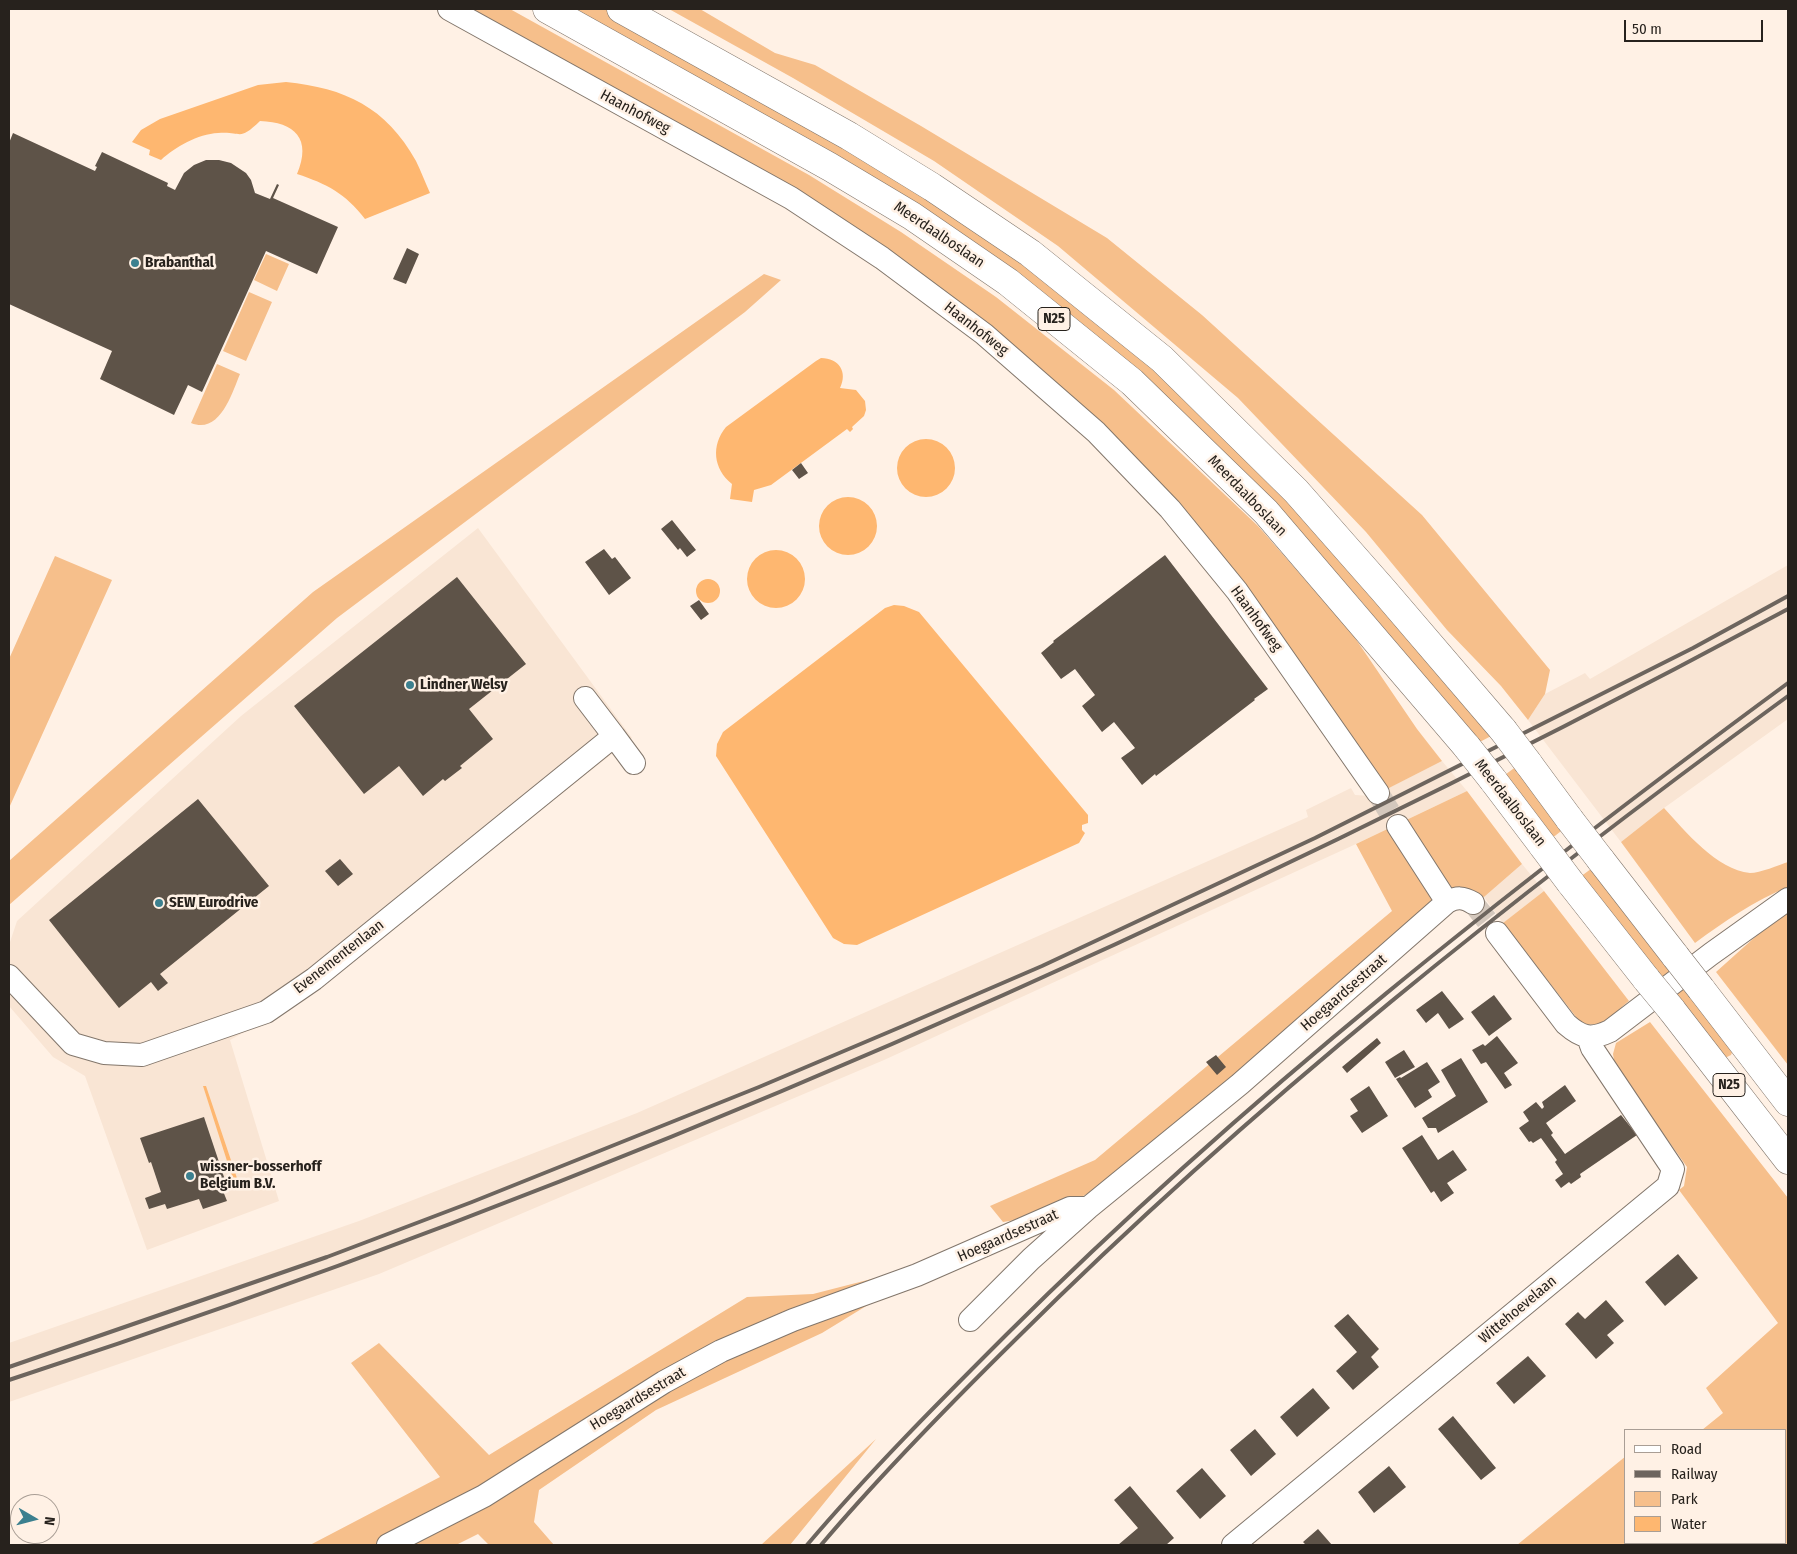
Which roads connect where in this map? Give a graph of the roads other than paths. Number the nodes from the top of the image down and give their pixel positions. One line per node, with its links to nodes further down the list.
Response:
1 (449, 9): 7 (street, Haanhofweg)
2 (547, 9): 16 (highway, Meerdaalboslaan / N25, bridge)
3 (621, 9): 15 (highway, N25, bridge)
4 (585, 698): 5 (street)
5 (614, 736): 6 (street); 13 (street, Evenementenlaan)
6 (634, 763)
7 (1378, 793)
8 (1398, 826): 10 (street)
9 (1788, 899): 14 (street)
10 (1447, 902): 11 (street); 17 (street, Hoegaardsestraat)
11 (1474, 903)
12 (1497, 933): 14 (street)
13 (9, 976)
14 (1588, 1037): 20 (street, Wittehoevelaan)
15 (1788, 1102)
16 (1788, 1160)
17 (1088, 1208): 18 (street); 19 (street, Hoegaardsestraat)
18 (970, 1320)
19 (388, 1545)
20 (1233, 1545)

